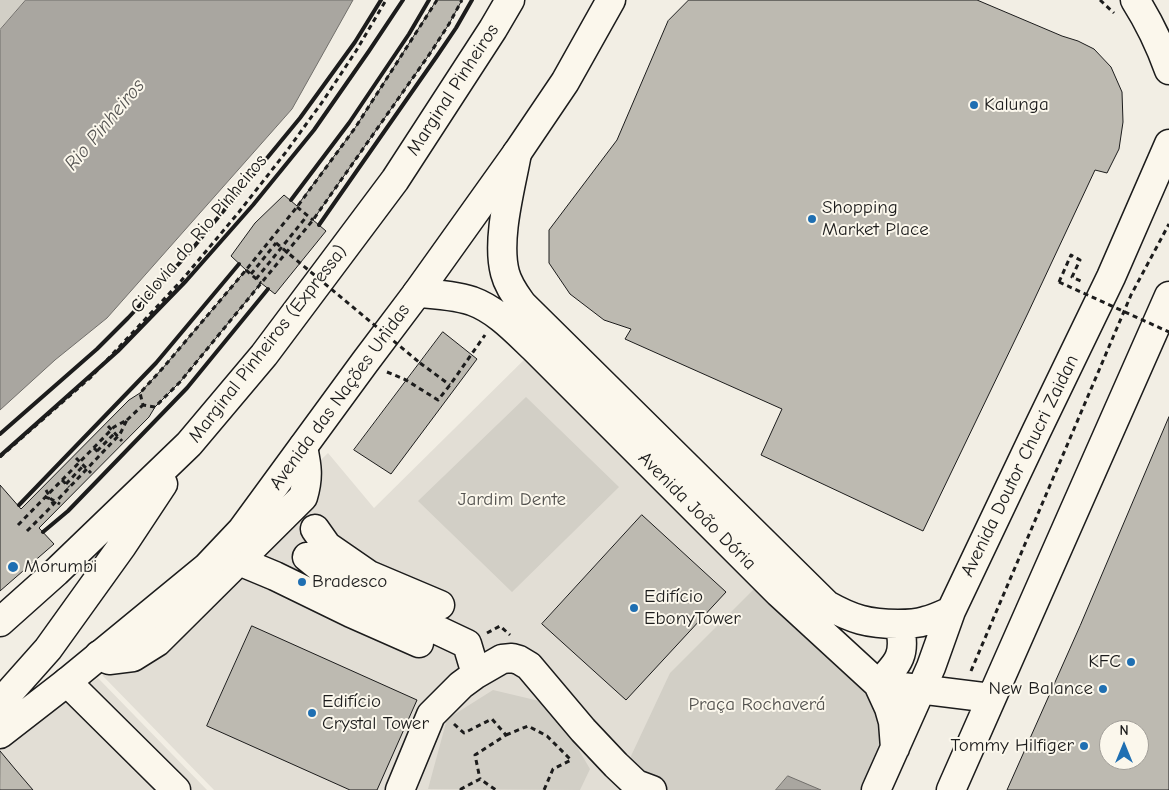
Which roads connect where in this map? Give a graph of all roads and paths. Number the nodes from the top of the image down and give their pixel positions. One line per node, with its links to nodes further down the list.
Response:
1 (386, 0): 37 (path, Ciclovia do Rio Pinheiros)
2 (437, 0): 11 (path)
3 (462, 0): 13 (path)
4 (510, 0): 10 (main road, Marginal Pinheiros)
5 (611, 0): 9 (main road, Avenida das Nações Unidas)
6 (1135, 0): 7 (main road)
7 (1169, 70)
8 (1169, 144): 20 (main road, Avenida Doutor Chucri Zaidan)
9 (517, 153): 21 (main road, Avenida das Nações Unidas); 59 (main road, Avenida João Dória)
10 (395, 180): 32 (main road, Marginal Pinheiros (Expressa))
11 (297, 207): 12 (path); 16 (path)
12 (307, 216): 13 (path); 15 (path)
13 (313, 220): 19 (path)
14 (1169, 224): 64 (path)
15 (282, 247): 17 (path, bridge); 18 (path); 26 (path, bridge)
16 (246, 270): 17 (path); 27 (path)
17 (251, 274): 18 (path)
18 (256, 279): 19 (path)
19 (261, 283): 27 (path)
20 (1104, 292): 24 (path, bridge); 57 (main road, Avenida Doutor Chucri Zaidan)
21 (417, 293): 23 (main road, Avenida João Dória); 33 (main road, Avenida das Nações Unidas)
22 (1168, 301): 69 (main road)
23 (499, 316): 26 (path); 67 (main road, Avenida João Dória)
24 (1169, 332)
25 (406, 380): 26 (path)
26 (450, 385)
27 (143, 404): 28 (path)
28 (127, 420): 34 (path, bridge); 36 (path, bridge)
29 (108, 426): 30 (path)
30 (115, 433): 31 (path); 35 (path)
31 (122, 441)
32 (189, 444): 58 (main road, Marginal Pinheiros (Expressa)); 70 (main road)
33 (303, 446): 46 (main road); 63 (main road, Avenida das Nações Unidas)
34 (94, 448): 35 (path, bridge); 41 (path, bridge)
35 (97, 451): 36 (path, bridge)
36 (100, 454): 43 (path, bridge)
37 (0, 457)
38 (76, 458): 39 (path)
39 (83, 466): 40 (path); 42 (path)
40 (90, 473)
41 (62, 480): 42 (path, bridge); 45 (path, bridge)
42 (66, 484): 43 (path, bridge)
43 (69, 487): 48 (path, bridge)
44 (46, 490): 47 (path)
45 (46, 497): 47 (path, bridge); 50 (path, bridge)
46 (303, 497): 51 (main road); 54 (main road)
47 (50, 499): 48 (path, bridge); 49 (path)
48 (53, 504): 52 (path, bridge)
49 (60, 504)
50 (18, 525)
51 (315, 529): 53 (main road); 56 (main road)
52 (26, 532)
53 (307, 556): 55 (main road); 62 (main road)
54 (238, 561): 55 (main road); 63 (main road)
55 (275, 576): 61 (main road)
56 (440, 605)
57 (950, 611): 59 (main road, Avenida João Dória); 68 (main road, Avenida Doutor Chucri Zaidan)
58 (0, 622)
59 (899, 624): 67 (main road)
60 (515, 639): 62 (path)
61 (419, 642)
62 (466, 644): 65 (main road)
63 (99, 655): 66 (main road, Avenida das Nações Unidas)
64 (971, 671)
65 (476, 674): 71 (main road); 77 (main road)
66 (66, 682): 72 (main road, Avenida das Nações Unidas); 76 (main road)
67 (878, 684): 68 (main road); 74 (main road)
68 (921, 689): 69 (main road); 74 (main road, Avenida Doutor Chucri Zaidan)
69 (991, 698): 83 (main road)
70 (0, 703)
71 (438, 709): 73 (path); 78 (main road)
72 (0, 734)
73 (506, 734): 75 (path); 81 (path)
74 (895, 749): 82 (main road, Avenida Doutor Chucri Zaidan)
75 (480, 779): 79 (path); 80 (path)
76 (169, 788)
77 (640, 788)
78 (400, 790)
79 (461, 790)
80 (496, 790)
81 (544, 790)
82 (876, 790)
83 (951, 790)

